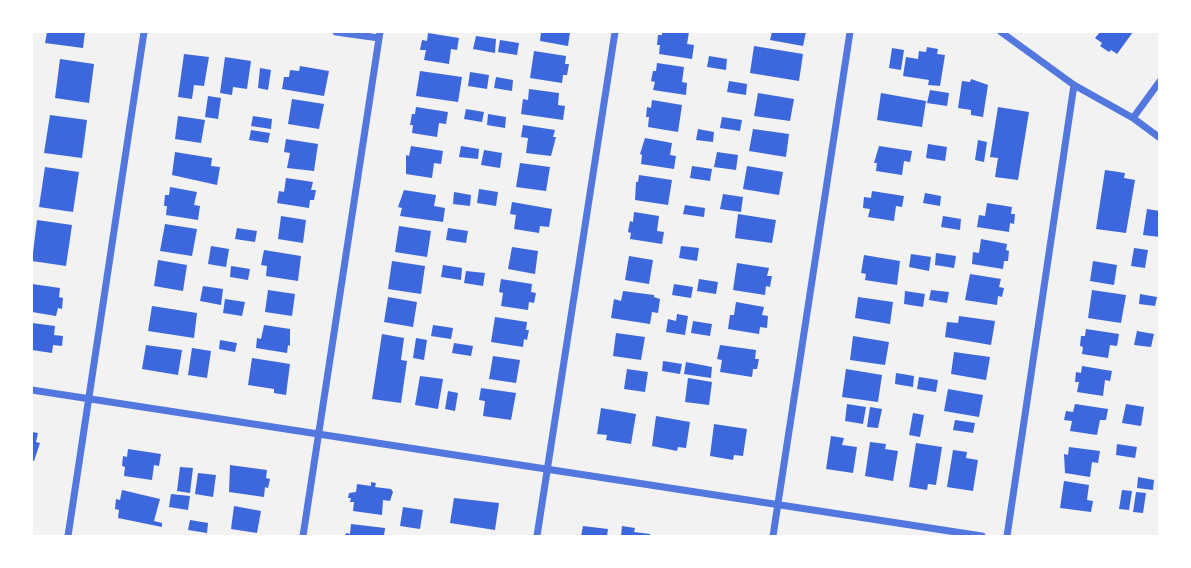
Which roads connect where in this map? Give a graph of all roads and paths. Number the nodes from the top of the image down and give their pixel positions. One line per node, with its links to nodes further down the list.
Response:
1 (144, 32): 12 (street)
2 (336, 32): 6 (street)
3 (615, 32): 14 (street)
4 (850, 32): 15 (street)
5 (1001, 32): 8 (street)
6 (380, 35): 13 (street)
7 (1160, 81): 9 (street)
8 (1074, 85): 9 (street); 21 (street)
9 (1133, 118): 10 (street)
10 (1160, 138)
11 (32, 390): 12 (street)
12 (89, 399): 13 (street); 16 (street)
13 (319, 435): 14 (street); 17 (street)
14 (547, 470): 15 (street); 18 (street)
15 (778, 506): 19 (street); 20 (street)
16 (68, 537)
17 (303, 537)
18 (537, 537)
19 (773, 537)
20 (982, 537)
21 (1007, 537)

